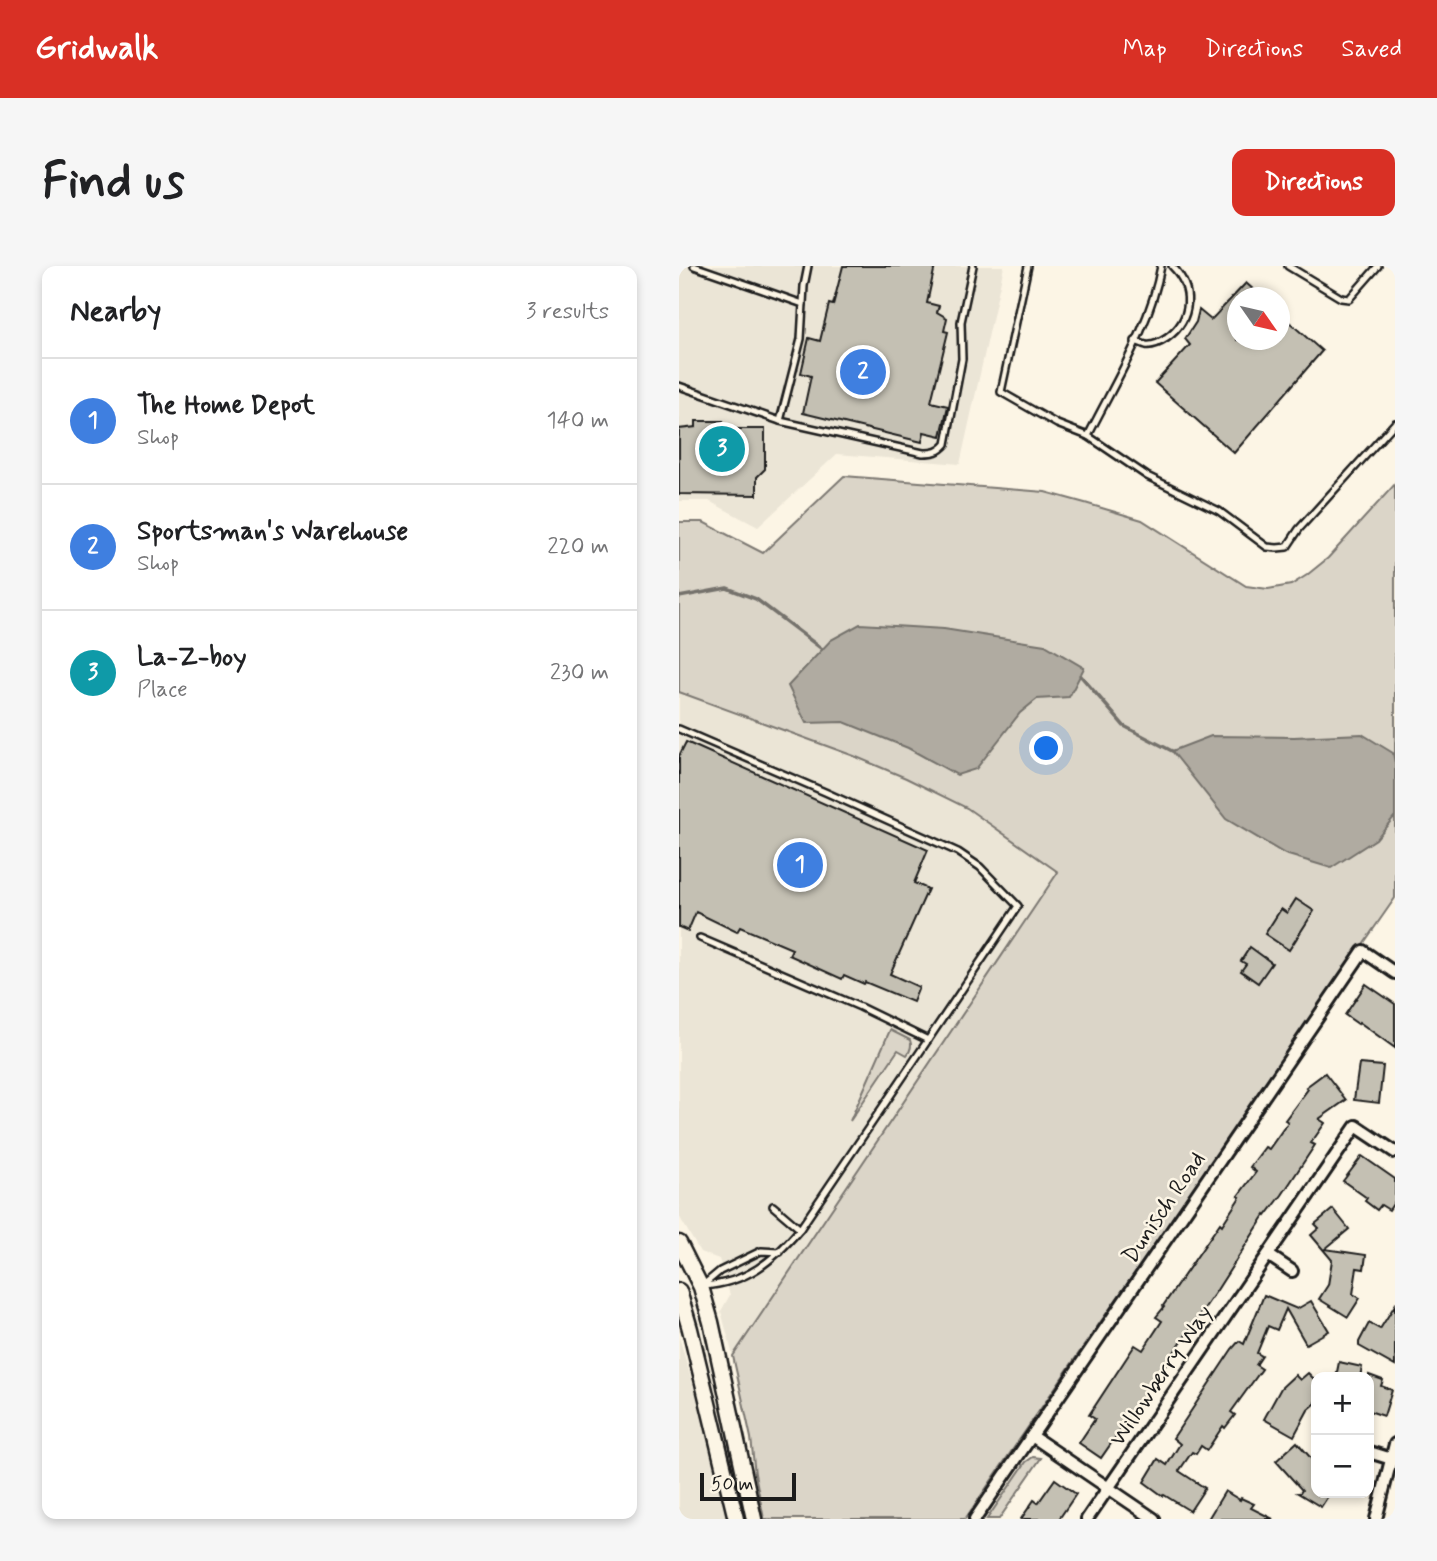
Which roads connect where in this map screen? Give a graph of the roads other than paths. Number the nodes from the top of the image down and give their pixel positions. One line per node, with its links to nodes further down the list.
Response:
1 (694, 266): 10 (lane)
2 (808, 266): 10 (lane)
3 (973, 266): 13 (lane)
4 (1028, 266): 15 (lane)
5 (1154, 266): 9 (lane)
6 (1172, 266): 11 (lane)
7 (1288, 266): 8 (lane)
8 (1378, 266)
9 (1160, 268): 11 (lane)
10 (803, 304): 13 (lane)
11 (1135, 341): 15 (lane)
12 (679, 386): 13 (lane)
13 (780, 421)
14 (1395, 423): 15 (lane)
15 (1088, 436)
16 (679, 729): 19 (lane)
17 (700, 938): 19 (lane)
18 (1395, 973): 29 (street, Dunisch Road)
19 (928, 1040): 22 (lane)
20 (1395, 1152): 25 (street, Willowberry Way)
21 (773, 1206): 22 (lane)
22 (800, 1229): 24 (lane)
23 (679, 1243): 27 (street)
24 (780, 1252): 27 (lane); 27 (lane)
25 (1268, 1255): 26 (street); 33 (street, Willowberry Way)
26 (1292, 1271)
27 (701, 1287): 28 (street); 35 (street)
28 (680, 1294): 34 (street)
29 (1032, 1437): 33 (street); 36 (street, Dunisch Road)
30 (1395, 1444): 32 (street)
31 (1374, 1454): 32 (street)
32 (1393, 1460): 39 (street)
33 (1108, 1489): 37 (street, Willowberry Way); 38 (street)
34 (736, 1519)
35 (754, 1519)
36 (975, 1519)
37 (1087, 1519)
38 (1154, 1519)
39 (1376, 1519)

